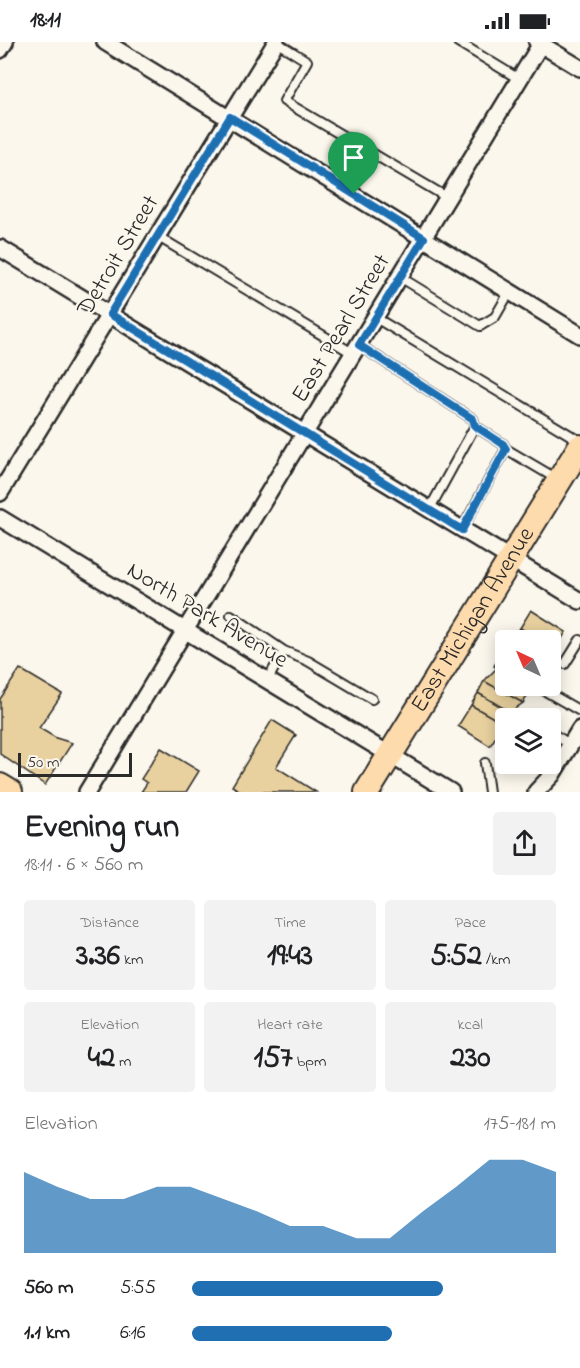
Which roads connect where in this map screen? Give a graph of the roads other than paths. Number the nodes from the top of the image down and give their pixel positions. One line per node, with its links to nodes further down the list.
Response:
1 (5, 42): 6 (street)
2 (105, 42): 9 (street)
3 (276, 42): 9 (street, Detroit Street); 10 (lane)
4 (458, 42): 8 (lane)
5 (540, 43): 7 (street); 8 (street, East Pearl Street)
6 (0, 50)
7 (580, 68)
8 (519, 80): 10 (street, East Pearl Street)
9 (230, 117): 11 (street, Detroit Street); 12 (street)
10 (448, 198): 12 (street, East Pearl Street)
11 (157, 236): 16 (street, Detroit Street); 19 (lane)
12 (424, 238): 14 (street, East Pearl Street); 15 (street)
13 (0, 248): 16 (street)
14 (400, 277): 15 (lane); 17 (street, East Pearl Street)
15 (510, 291): 18 (street)
16 (110, 314): 21 (street); 26 (street, Detroit Street)
17 (376, 318): 19 (street, East Pearl Street); 22 (lane)
18 (580, 335)
19 (356, 349): 20 (lane); 21 (street, East Pearl Street)
20 (475, 426): 24 (lane); 27 (lane)
21 (304, 435): 27 (street); 33 (street, East Pearl Street)
22 (580, 441)
23 (580, 447): 25 (main road, East Michigan Avenue)
24 (506, 449): 25 (lane); 29 (lane)
25 (560, 481): 30 (main road, East Michigan Avenue)
26 (0, 493)
27 (429, 510): 29 (street)
28 (0, 518): 33 (street, North Park Avenue)
29 (462, 530): 30 (street)
30 (512, 559): 31 (street); 44 (main road, East Michigan Avenue)
31 (580, 601)
32 (231, 615): 35 (lane)
33 (186, 629): 37 (street, North Park Avenue); 48 (street, East Pearl Street)
34 (580, 640): 36 (lane)
35 (284, 651): 37 (lane); 39 (lane)
36 (565, 664)
37 (268, 679): 44 (street, North Park Avenue)
38 (554, 696): 40 (lane)
39 (372, 699)
40 (580, 711)
41 (580, 729): 43 (street)
42 (561, 739): 43 (lane)
43 (571, 745): 52 (street)
44 (391, 754): 49 (main road, East Michigan Avenue); 50 (street, North Park Avenue)
45 (485, 763): 51 (lane)
46 (0, 786): 47 (main road)
47 (10, 792)
48 (87, 792)
49 (367, 792)
50 (451, 792)
51 (489, 792)
52 (536, 792)

